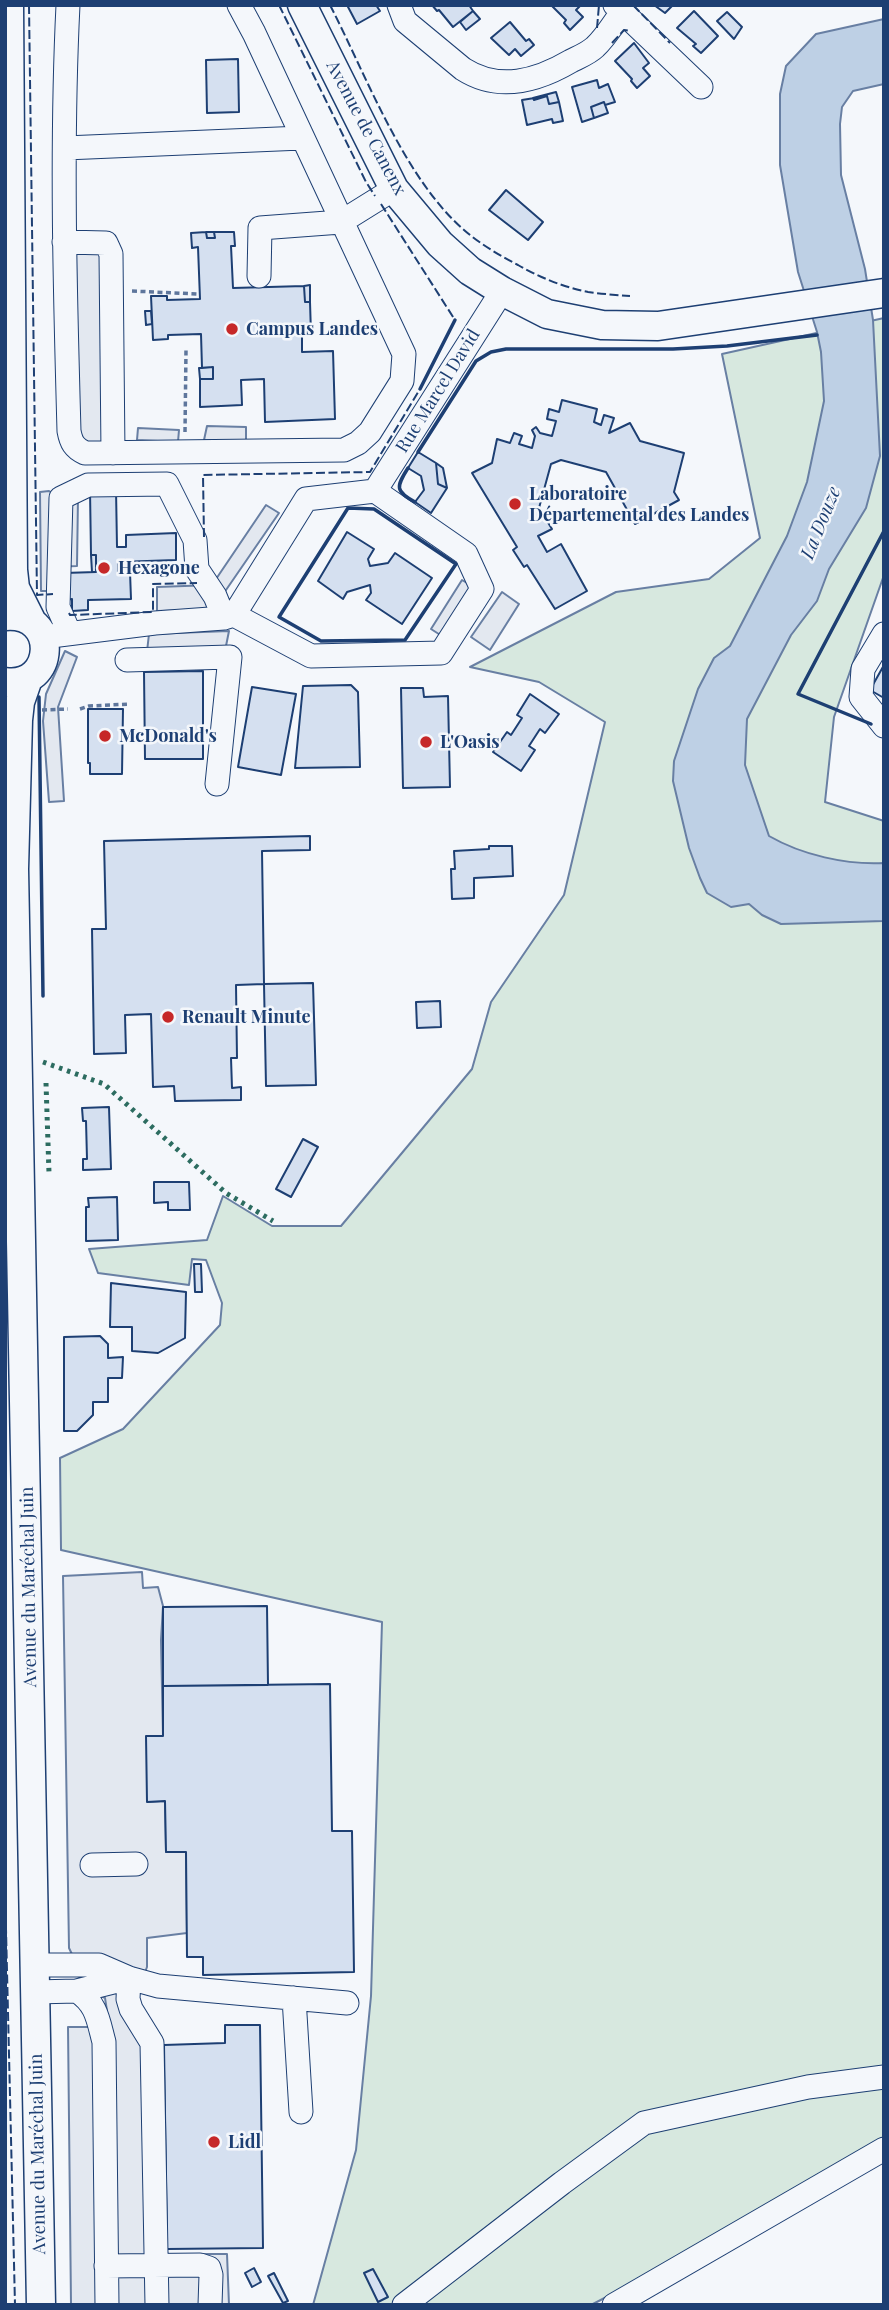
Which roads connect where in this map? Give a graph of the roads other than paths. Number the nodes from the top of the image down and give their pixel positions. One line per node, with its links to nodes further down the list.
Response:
1 (9, 5): 19 (main road)
2 (68, 5): 9 (street)
3 (239, 5): 8 (street)
4 (302, 5): 10 (main road, Avenue de Canenx)
5 (399, 5): 6 (street)
6 (619, 9): 7 (street)
7 (701, 87)
8 (302, 138): 9 (street); 11 (street)
9 (65, 148): 12 (street)
10 (394, 189): 11 (street); 14 (main road, Avenue de Canenx)
11 (341, 222): 13 (street); 16 (street)
12 (64, 242): 16 (street); 16 (street)
13 (259, 276)
14 (502, 291): 15 (main road, Avenue de Canenx); 17 (street, Rue Marcel David)
15 (879, 294)
16 (113, 453)
17 (375, 491): 18 (street); 18 (street)
18 (229, 617): 19 (street); 19 (street)
19 (37, 627): 22 (main road, Avenue du Maréchal Juin)
20 (884, 634): 23 (street)
21 (127, 660): 25 (street)
22 (17, 680): 26 (main road, Avenue du Maréchal Juin)
23 (884, 726)
24 (5, 775): 26 (main road, Avenue du Maréchal Juin)
25 (217, 784)
26 (14, 869): 27 (main road, Avenue du Maréchal Juin)
27 (10, 908): 31 (main road, Avenue du Maréchal Juin)
28 (136, 1864): 29 (street)
29 (92, 1865)
30 (100, 1967): 31 (street); 32 (street); 33 (street); 36 (street)
31 (34, 1978): 33 (street); 42 (main road, Avenue du Maréchal Juin)
32 (129, 1978): 34 (street); 40 (street)
33 (77, 1991): 36 (street)
34 (294, 1998): 35 (street); 38 (street)
35 (347, 2003)
36 (104, 2042): 41 (street)
37 (884, 2077): 46 (street)
38 (301, 2112)
39 (884, 2149): 47 (street)
40 (157, 2265): 41 (street); 44 (street); 45 (street)
41 (106, 2266): 43 (street)
42 (41, 2305)
43 (107, 2305)
44 (157, 2305)
45 (210, 2305)
46 (404, 2305)
47 (614, 2305)

